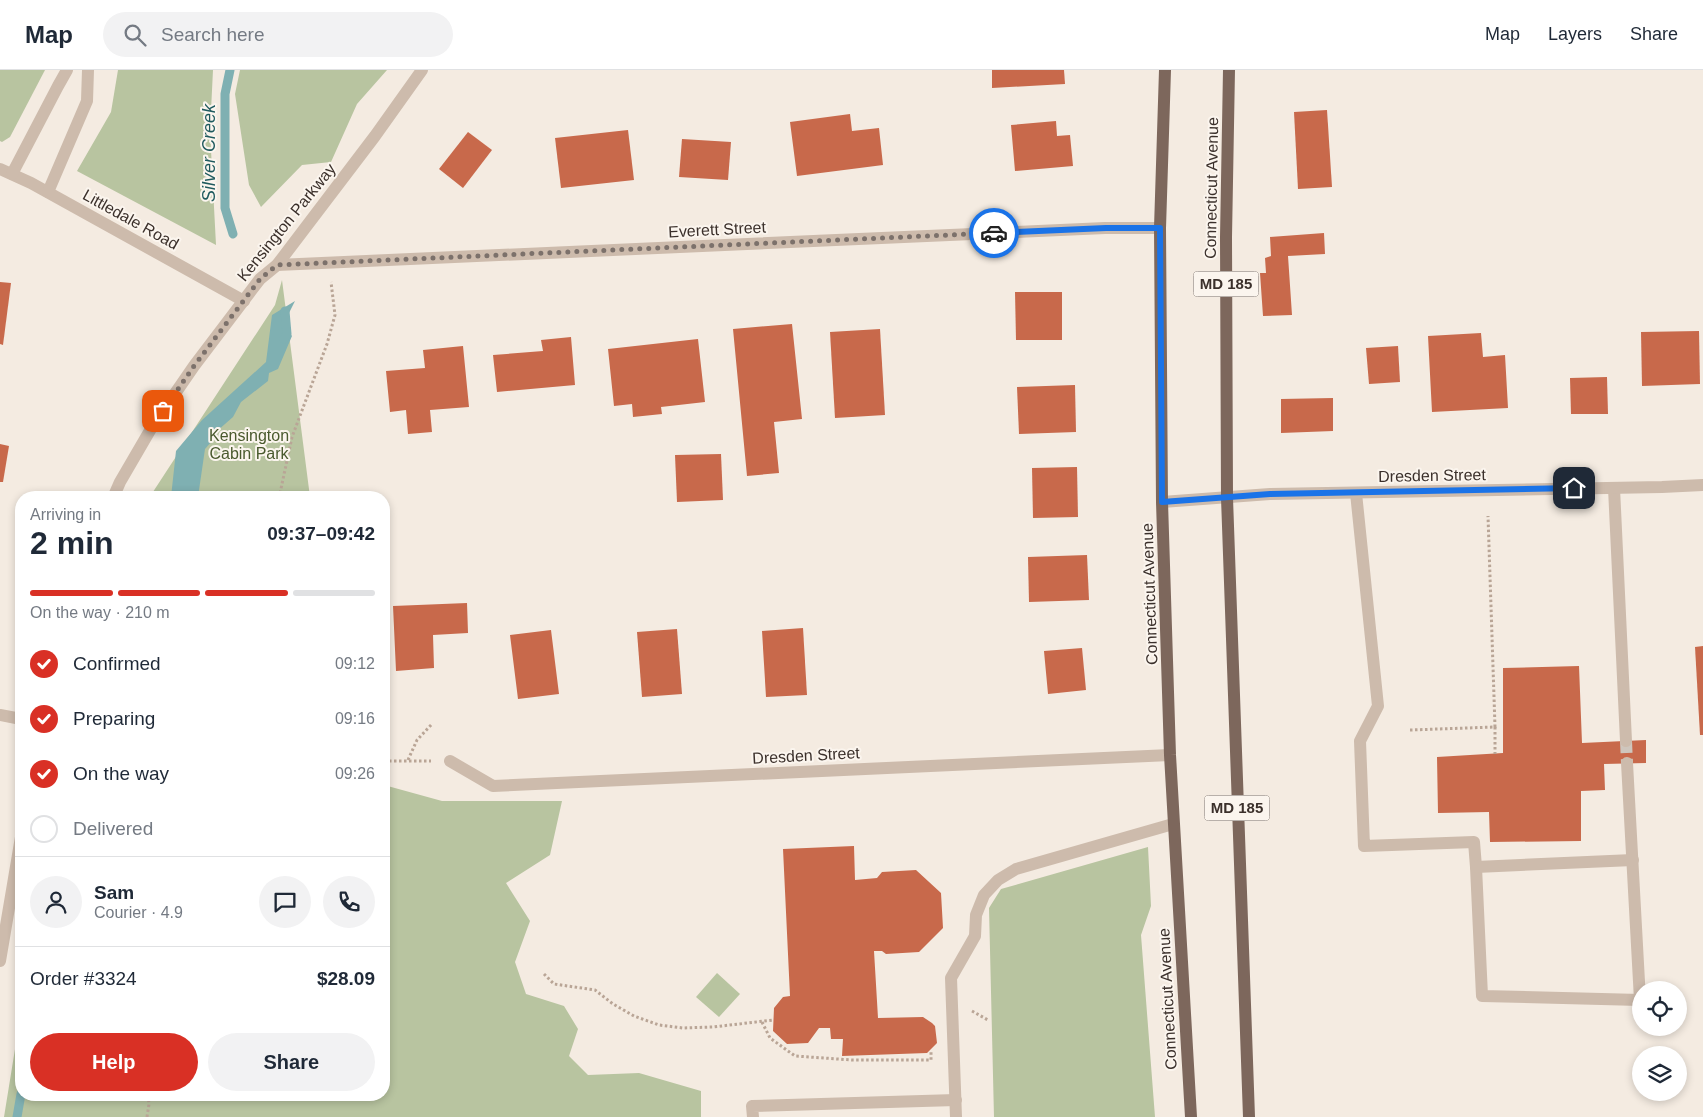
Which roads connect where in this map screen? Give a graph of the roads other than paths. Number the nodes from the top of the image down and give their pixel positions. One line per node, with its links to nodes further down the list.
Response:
1 (68, 70): 7 (street)
2 (88, 70): 8 (street)
3 (422, 70): 10 (street, Kensington Parkway)
4 (1165, 70): 9 (main road, Connecticut Avenue)
5 (1229, 70): 16 (main road, Connecticut Avenue / MD 185)
6 (0, 168): 7 (street, Littledale Road)
7 (12, 174): 8 (street, Littledale Road)
8 (48, 192): 11 (street, Littledale Road)
9 (1160, 228): 10 (street, Everett Street); 17 (main road, Connecticut Avenue)
10 (277, 265): 11 (street, Kensington Parkway)
11 (244, 301): 14 (street, Kensington Parkway)
12 (1703, 485): 13 (street, Dresden Street)
13 (1614, 488): 15 (street, Dresden Street); 20 (street)
14 (116, 491)
15 (1356, 493): 16 (street, Dresden Street); 26 (street)
16 (1227, 498): 17 (street, Dresden Street); 33 (main road, Connecticut Avenue / MD 185)
17 (1162, 502): 21 (main road, Connecticut Avenue)
18 (0, 715): 19 (street)
19 (15, 718)
20 (1626, 741)
21 (1170, 755): 22 (street, Dresden Street); 24 (main road, Connecticut Avenue)
22 (450, 761)
23 (1627, 763): 25 (street)
24 (1173, 824): 29 (street); 32 (main road, Connecticut Avenue)
25 (1633, 860): 26 (street); 26 (street)
26 (1476, 867)
27 (15, 872): 28 (street)
28 (0, 961)
29 (956, 1100): 30 (street); 31 (street)
30 (752, 1117)
31 (956, 1117)
32 (1191, 1117)
33 (1249, 1117)

